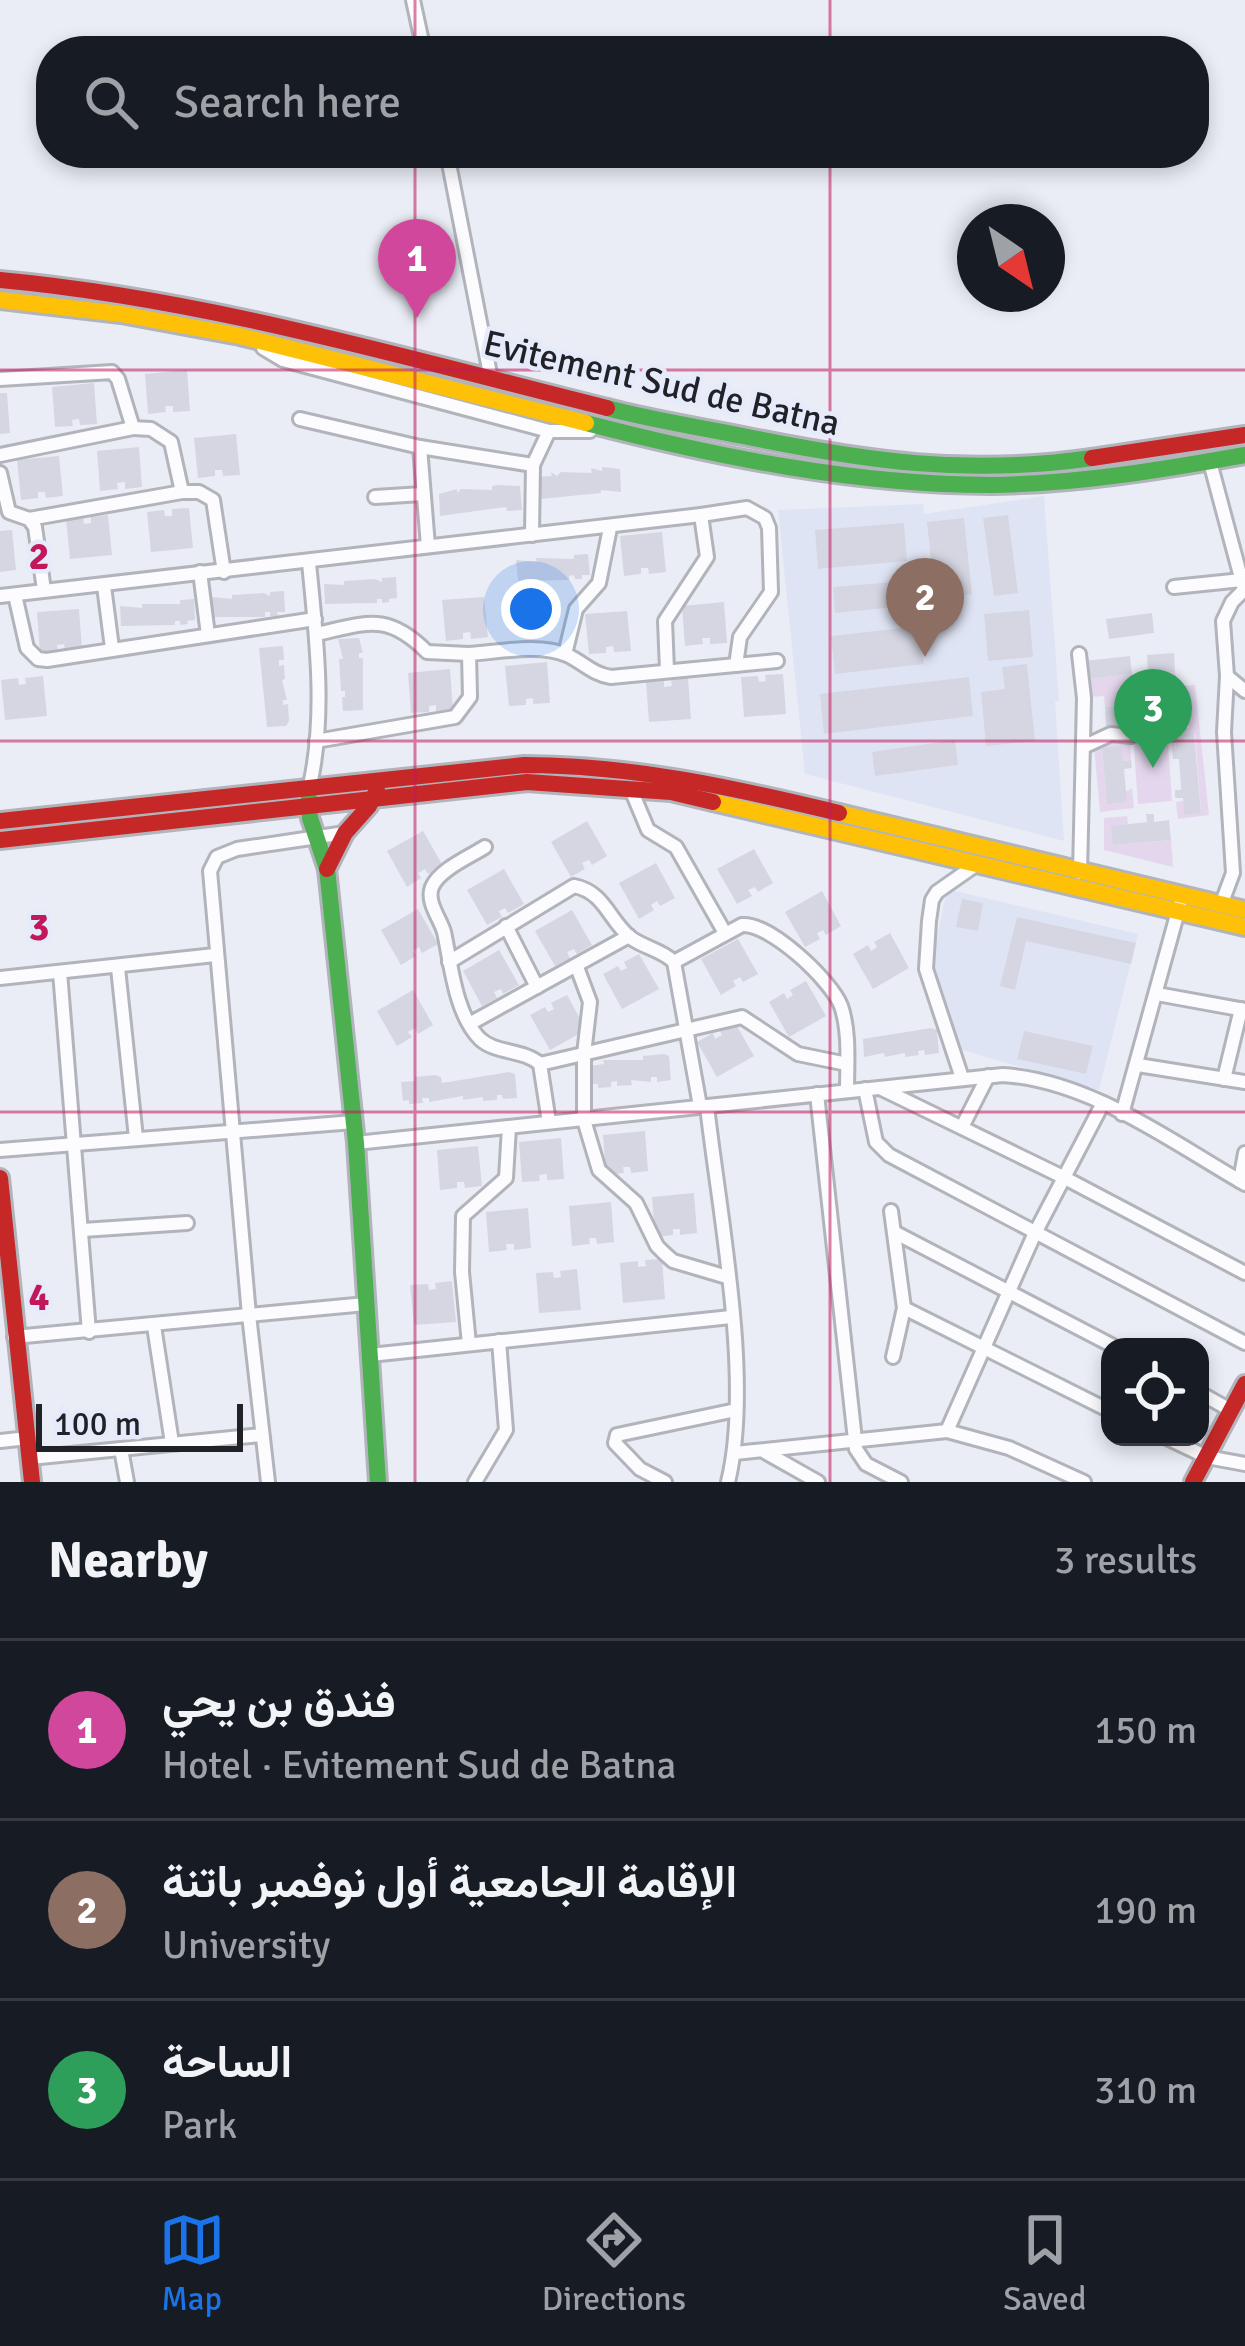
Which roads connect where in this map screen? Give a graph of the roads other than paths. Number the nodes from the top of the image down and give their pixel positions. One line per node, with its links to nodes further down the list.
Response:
1 (413, 0): 2 (street)
2 (421, 36)
3 (450, 168): 8 (street)
4 (0, 280): 8 (main road, Evitement Sud de Batna)
5 (0, 300): 6 (main road, Evitement Sud de Batna)
6 (248, 337): 11 (main road, Evitement Sud de Batna); 12 (street)
7 (0, 379): 10 (street)
8 (491, 379): 13 (main road, Evitement Sud de Batna)
9 (300, 419): 14 (street)
10 (133, 428): 15 (street); 20 (street)
11 (615, 430): 12 (street); 17 (main road, Evitement Sud de Batna)
12 (549, 431): 18 (street)
13 (1245, 435)
14 (420, 447): 18 (street); 21 (street)
15 (0, 455)
16 (1245, 455): 17 (main road, Evitement Sud de Batna)
17 (1210, 462): 32 (street)
18 (533, 465): 26 (street)
19 (0, 473): 24 (street)
20 (182, 492): 24 (street); 30 (street)
21 (422, 494): 22 (street); 27 (street)
22 (375, 497)
23 (701, 515): 25 (street); 44 (street); 45 (street)
24 (29, 519): 34 (street)
25 (610, 528): 26 (street); 41 (street)
26 (532, 536): 27 (street)
27 (428, 546): 28 (street)
28 (309, 563): 30 (street); 37 (street)
29 (200, 572): 30 (street); 31 (street); 38 (street)
30 (224, 572)
31 (104, 586): 34 (street); 39 (street)
32 (1244, 586): 33 (street); 46 (street)
33 (1174, 587)
34 (44, 590): 35 (street)
35 (16, 595): 36 (street); 39 (street)
36 (0, 596)
37 (315, 627): 38 (street); 40 (street); 49 (street)
38 (208, 635): 39 (street)
39 (112, 649)
40 (469, 654): 41 (street); 49 (street)
41 (565, 654): 45 (street)
42 (1079, 654): 50 (street)
43 (777, 661): 44 (street)
44 (736, 665): 45 (street)
45 (667, 670)
46 (1227, 676): 47 (street); 64 (street)
47 (1245, 691)
48 (1132, 736): 50 (street)
49 (316, 741): 51 (street)
50 (1083, 747): 63 (street)
51 (310, 785): 52 (main road); 54 (main road); 55 (main road)
52 (378, 787): 53 (main road); 54 (main road); 56 (main road); 63 (main road)
53 (629, 788): 61 (main road); 70 (street)
54 (308, 805): 57 (main road); 58 (main road)
55 (0, 821)
56 (345, 833): 57 (street); 62 (main road)
57 (316, 836): 62 (main road); 72 (street)
58 (0, 840)
59 (1245, 846): 64 (street)
60 (484, 848): 73 (street)
61 (976, 864): 65 (main road); 89 (street)
62 (327, 869): 99 (main road)
63 (1080, 873): 65 (main road)
64 (1233, 873): 66 (street)
65 (1179, 904): 66 (main road); 69 (main road); 80 (street)
66 (1221, 905): 67 (main road)
67 (1245, 910)
68 (506, 926): 71 (street); 73 (street); 79 (street)
69 (1245, 927)
70 (725, 933): 74 (street); 86 (street)
71 (629, 936): 74 (street); 75 (street)
72 (215, 955): 76 (street); 103 (street)
73 (448, 962): 82 (street)
74 (674, 962): 83 (street)
75 (577, 967): 79 (street); 84 (street)
76 (118, 968): 77 (street); 104 (street)
77 (60, 972): 78 (street); 105 (street)
78 (0, 978)
79 (537, 987): 82 (street)
80 (1157, 994): 81 (street); 87 (street)
81 (1243, 1010): 90 (street)
82 (471, 1023): 85 (street)
83 (688, 1030): 84 (street); 86 (street); 96 (street)
84 (584, 1054): 85 (street); 98 (street)
85 (540, 1064): 100 (street)
86 (847, 1064): 93 (street)
87 (1138, 1065): 90 (street); 97 (street)
88 (988, 1076): 89 (street); 95 (street); 102 (street)
89 (962, 1078): 92 (street)
90 (1224, 1079): 91 (street)
91 (1245, 1082)
92 (872, 1088): 93 (street); 102 (street); 117 (street)
93 (847, 1091): 94 (street)
94 (817, 1094): 96 (street); 144 (street)
95 (1103, 1103): 97 (street); 109 (street)
96 (704, 1106): 98 (street); 119 (street)
97 (1122, 1114): 111 (street)
98 (584, 1120): 100 (street); 119 (street)
99 (353, 1122): 103 (street); 106 (main road)
100 (549, 1122): 101 (street)
101 (509, 1126): 106 (street); 132 (street)
102 (962, 1127): 109 (street)
103 (232, 1130): 104 (street); 124 (street)
104 (136, 1138): 105 (street)
105 (72, 1143): 107 (street); 115 (street)
106 (356, 1143): 122 (main road)
107 (0, 1150)
108 (1245, 1153): 111 (street)
109 (1063, 1177): 117 (street); 118 (street)
110 (0, 1178): 112 (main road)
111 (1242, 1182)
112 (1, 1200): 120 (main road)
113 (891, 1211): 116 (street)
114 (187, 1223): 115 (street)
115 (82, 1230): 127 (street)
116 (894, 1232): 121 (street); 123 (street)
117 (1034, 1235): 121 (street); 131 (street)
118 (1245, 1273)
119 (727, 1277): 125 (street)
120 (6, 1280): 128 (main road)
121 (1009, 1289): 129 (street); 133 (street)
122 (366, 1304): 124 (street); 134 (main road)
123 (904, 1308): 133 (street); 135 (street)
124 (249, 1315): 126 (street); 142 (street)
125 (731, 1317): 130 (street); 139 (street)
126 (154, 1326): 127 (street); 146 (street)
127 (89, 1331): 128 (street)
128 (14, 1337): 143 (main road)
129 (1101, 1339)
130 (500, 1341): 132 (street); 155 (street)
131 (1245, 1343)
132 (469, 1344): 134 (street)
133 (984, 1350): 138 (street); 141 (street)
134 (370, 1355): 159 (main road)
135 (893, 1357)
136 (1245, 1384): 140 (main road)
137 (1209, 1398): 140 (street)
138 (1101, 1407)
139 (736, 1410): 150 (street); 161 (street)
140 (1232, 1411): 151 (main road)
141 (947, 1431): 144 (street); 165 (street)
142 (261, 1435): 146 (street); 158 (street)
143 (28, 1438): 145 (street); 152 (main road)
144 (854, 1438): 149 (street); 164 (street)
145 (0, 1441)
146 (172, 1442): 148 (street)
147 (1184, 1446): 151 (street)
148 (121, 1449): 152 (street); 157 (street)
149 (764, 1452): 150 (street); 154 (street)
150 (735, 1453): 162 (street)
151 (1207, 1457): 153 (street); 166 (main road)
152 (30, 1458): 156 (main road)
153 (1245, 1464)
154 (790, 1476): 163 (street)
155 (476, 1478): 160 (street)
156 (32, 1482)
157 (127, 1482)
158 (268, 1482)
159 (378, 1482)
160 (491, 1482)
161 (665, 1482)
162 (728, 1482)
163 (818, 1482)
164 (901, 1482)
165 (1084, 1482)
166 (1193, 1482)

